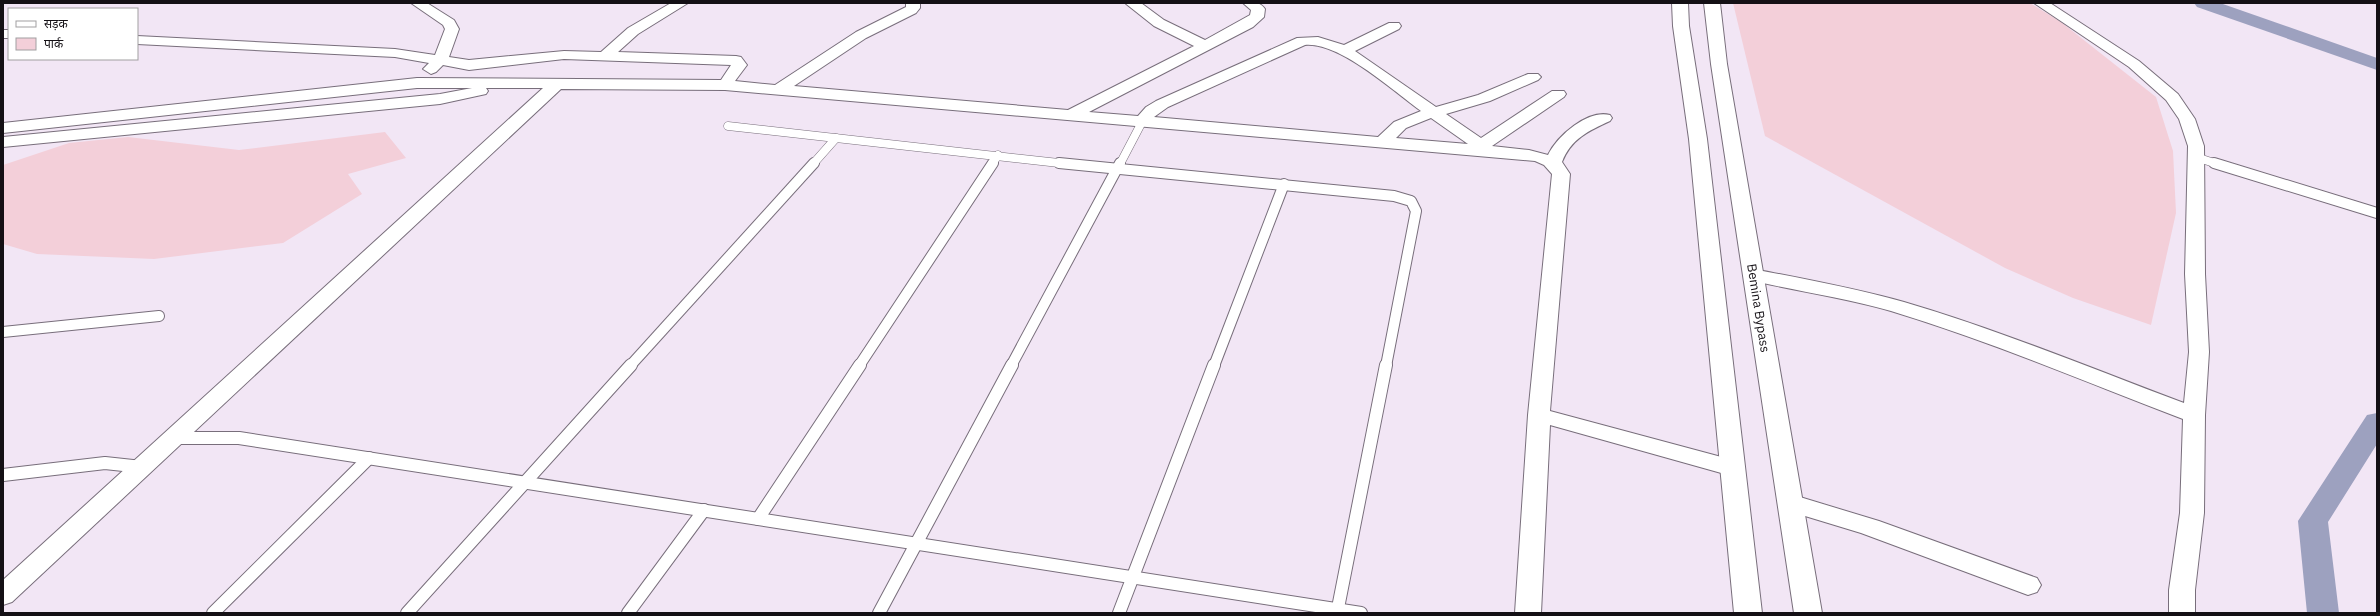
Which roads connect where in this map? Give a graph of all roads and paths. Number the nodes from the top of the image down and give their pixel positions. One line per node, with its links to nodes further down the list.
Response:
1 (418, 3): 14 (street)
2 (681, 3): 13 (street)
3 (913, 3): 20 (street)
4 (1132, 3): 11 (street)
5 (1250, 3): 11 (street)
6 (1680, 3): 46 (highway)
7 (1712, 3): 38 (highway, Bemina Bypass)
8 (2041, 3): 33 (street)
9 (1394, 26): 12 (street)
10 (138, 40): 14 (street)
11 (1205, 46): 23 (street)
12 (1344, 51): 22 (street); 25 (street)
13 (606, 55): 14 (street); 19 (street)
14 (440, 60): 16 (street)
15 (1533, 77): 22 (street)
16 (417, 83): 17 (street); 27 (street)
17 (522, 83): 18 (street); 29 (street)
18 (558, 83): 19 (street); 43 (street)
19 (725, 85): 20 (street)
20 (779, 89): 23 (street)
21 (1558, 94): 31 (street)
22 (1432, 112): 30 (street); 31 (street)
23 (1067, 116): 25 (street)
24 (1604, 118): 34 (street)
25 (1142, 122): 30 (street); 35 (lane)
26 (728, 126): 28 (lane)
27 (3, 128)
28 (836, 138): 32 (lane); 48 (lane)
29 (3, 142)
30 (1382, 142): 31 (street)
31 (1485, 148): 34 (street)
32 (998, 155): 35 (lane); 51 (lane)
33 (2196, 157): 37 (lane); 42 (street)
34 (1553, 163): 41 (street)
35 (1117, 169): 36 (lane); 52 (lane)
36 (1284, 184): 53 (lane); 56 (lane)
37 (2377, 213)
38 (1753, 275): 42 (street); 49 (highway, Bemina Bypass)
39 (159, 316): 40 (lane)
40 (3, 332)
41 (1539, 415): 46 (street); 63 (street)
42 (2194, 415): 66 (street)
43 (174, 438): 44 (lane); 45 (street)
44 (370, 458): 48 (lane); 57 (lane)
45 (143, 467): 47 (lane); 55 (street)
46 (1732, 468): 64 (highway)
47 (3, 474)
48 (523, 482): 50 (lane); 58 (lane)
49 (1790, 503): 54 (street); 65 (highway, Bemina Bypass)
50 (704, 510): 51 (lane); 59 (lane)
51 (758, 519): 52 (lane)
52 (918, 544): 53 (lane); 60 (lane)
53 (1133, 577): 56 (lane); 61 (lane)
54 (2028, 585)
55 (3, 596)
56 (1337, 611): 62 (lane)
57 (213, 613)
58 (407, 613)
59 (628, 613)
60 (879, 613)
61 (1119, 613)
62 (1361, 613)
63 (1528, 613)
64 (1748, 613)
65 (1808, 613)
66 (2182, 613)

